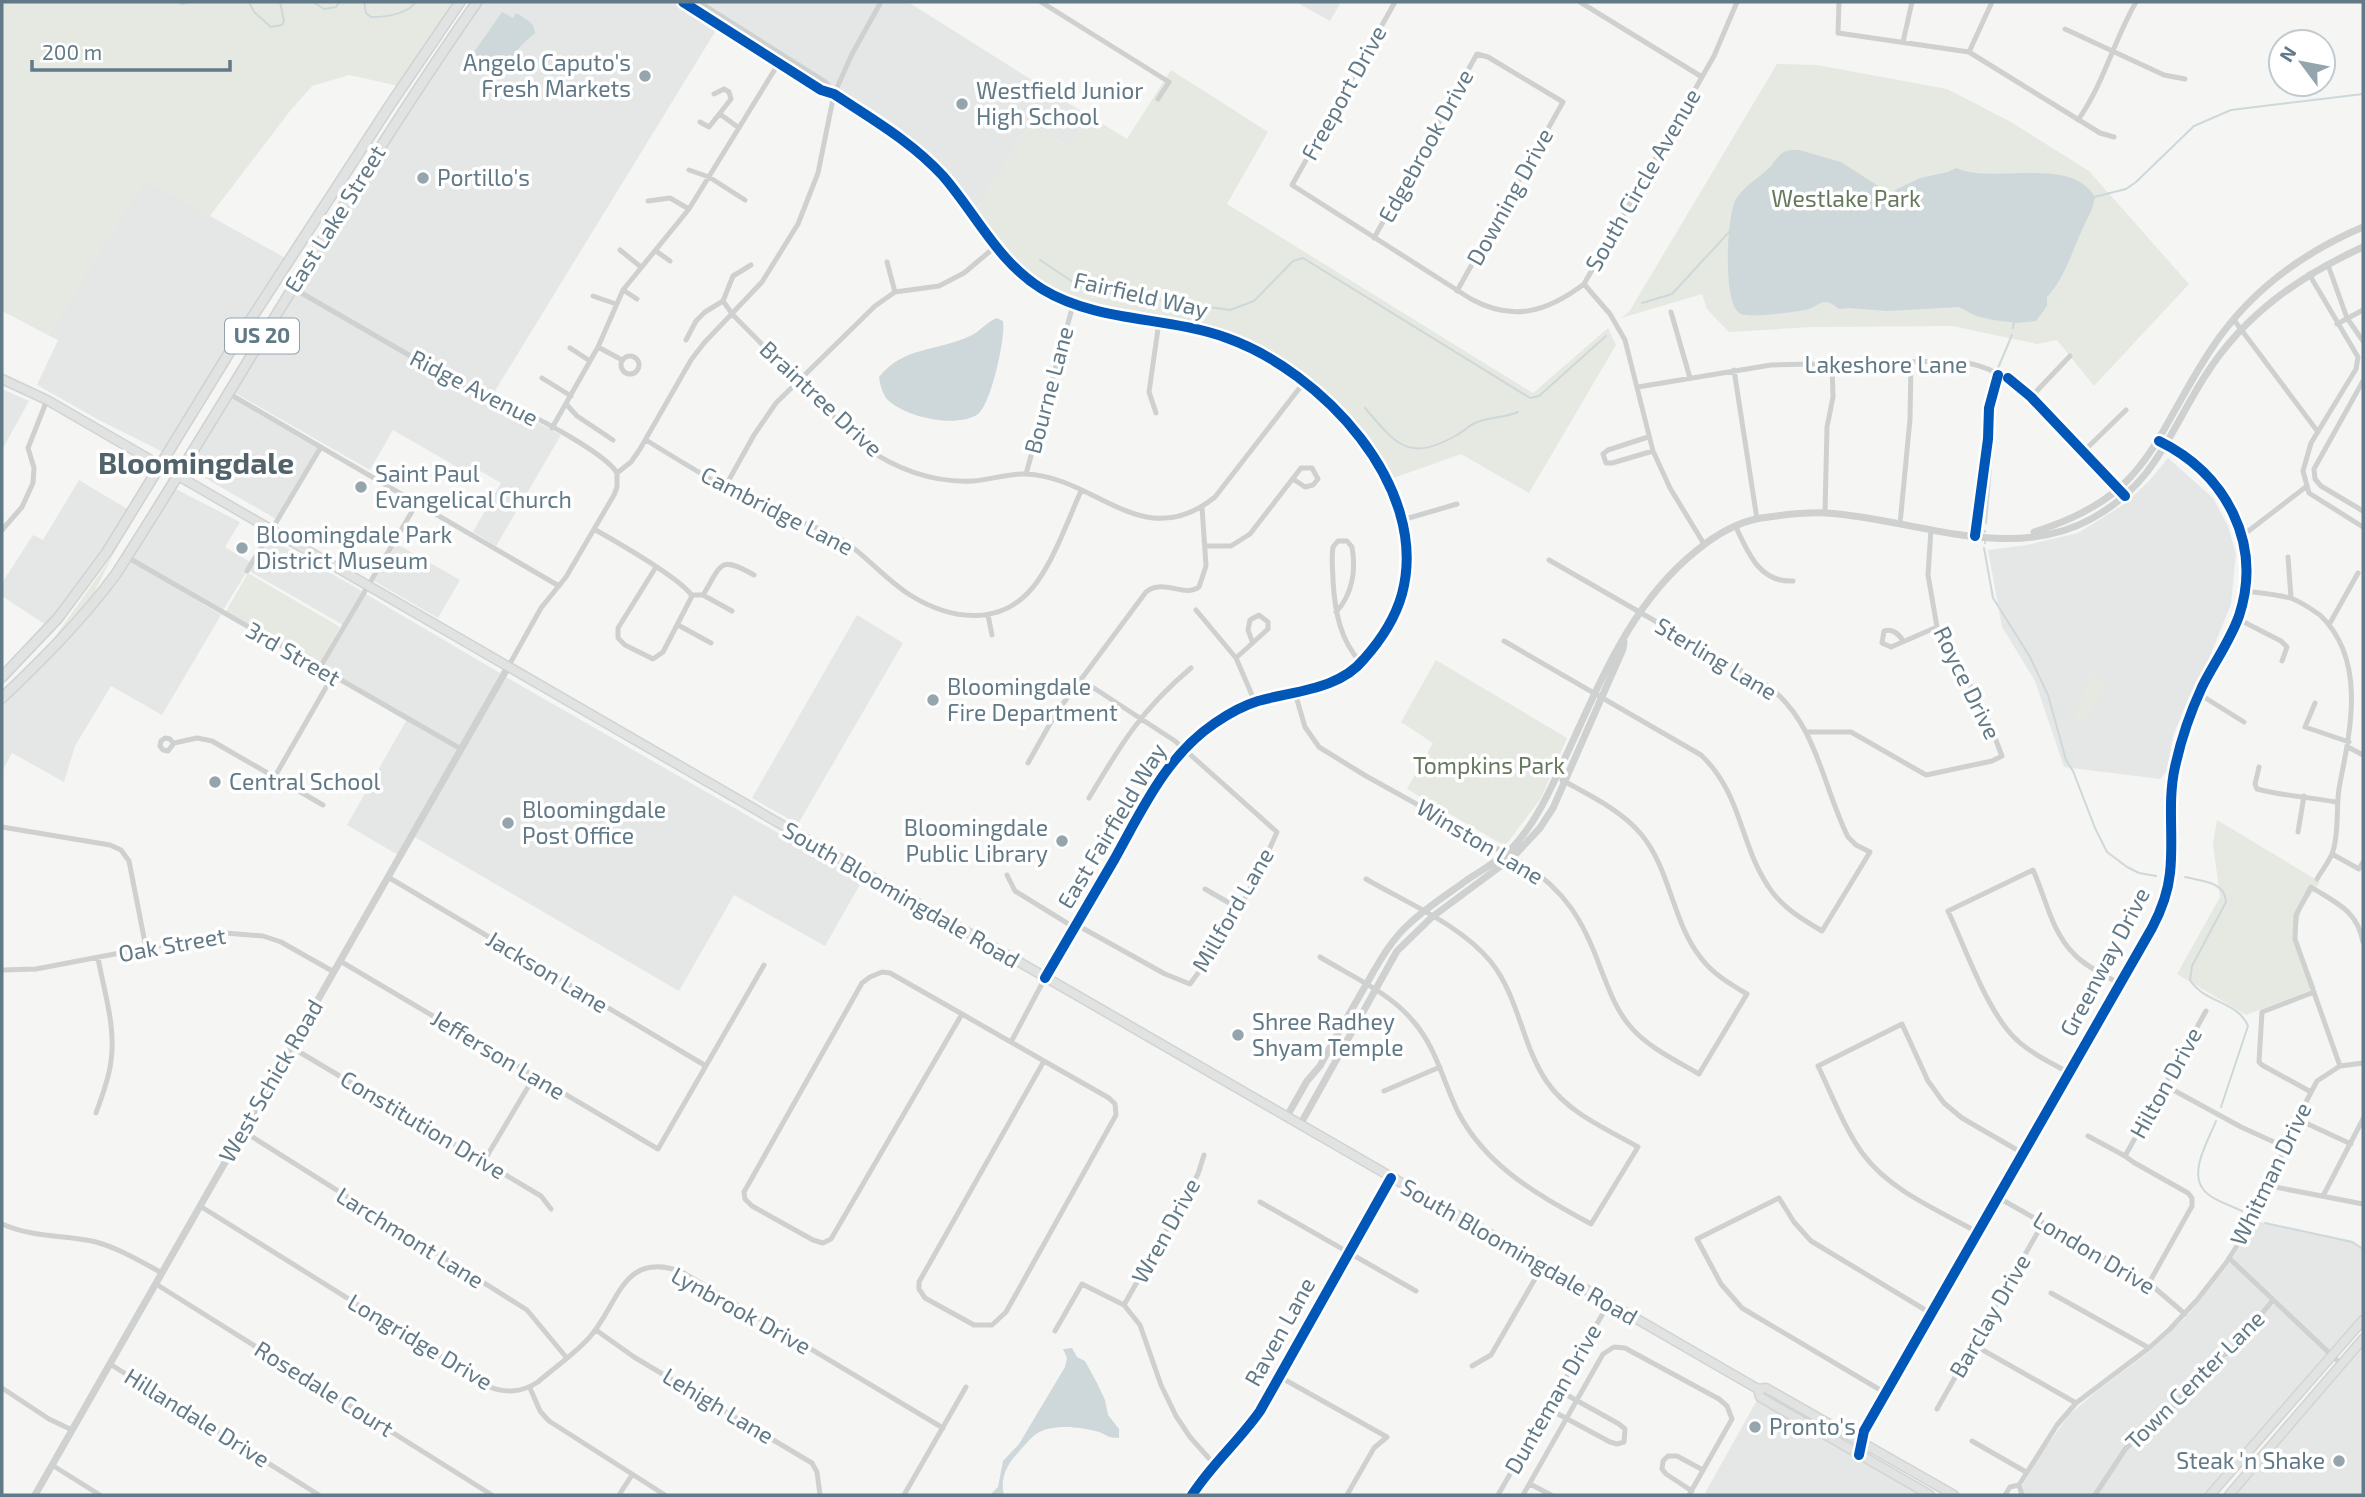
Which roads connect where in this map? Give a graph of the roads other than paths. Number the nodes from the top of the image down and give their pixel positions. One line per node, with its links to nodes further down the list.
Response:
1 (460, 2): 43 (main road, East Lake Street / US 20)
2 (477, 2): 51 (main road, East Lake Street / US 20)
3 (683, 2): 19 (street, Fairfield Way)
4 (697, 2): 18 (street, Fairfield Way)
5 (881, 2): 23 (street)
6 (1041, 2): 24 (street)
7 (1395, 2): 33 (street, Freeport Drive)
8 (1580, 2): 20 (street)
9 (1737, 2): 20 (street, South Circle Avenue)
10 (1839, 2): 15 (street)
11 (1912, 2): 15 (street)
12 (1992, 2): 17 (street)
13 (2136, 2): 16 (street)
14 (2065, 29): 16 (street)
15 (1903, 42): 17 (street)
16 (2113, 51): 21 (street); 27 (street)
17 (1969, 52): 27 (street)
18 (783, 56): 19 (street); 23 (street, Fairfield Way)
19 (778, 64): 23 (street, Fairfield Way); 29 (street)
20 (1702, 77): 50 (street, South Circle Avenue)
21 (2185, 79)
22 (714, 94): 26 (street)
23 (834, 94): 39 (street, Fairfield Way); 62 (street)
24 (1158, 99)
25 (1563, 102): 38 (street, Edgebrook Drive); 53 (street, Downing Drive)
26 (720, 114): 28 (street); 29 (street)
27 (2078, 120): 30 (street)
28 (700, 122)
29 (739, 128): 32 (street)
30 (2114, 137)
31 (689, 170): 32 (street)
32 (709, 177): 34 (street); 36 (street)
33 (1292, 185): 38 (street, South Circle Avenue)
34 (745, 200)
35 (648, 201): 36 (street)
36 (689, 209): 42 (street)
37 (2363, 227): 64 (street)
38 (1374, 238): 53 (street, South Circle Avenue)
39 (995, 247): 54 (street); 59 (street, Fairfield Way)
40 (2363, 247): 47 (street)
41 (620, 250): 48 (street)
42 (656, 251): 44 (street); 48 (street)
43 (290, 261): 51 (main road); 102 (main road, East Lake Street / US 20)
44 (670, 261)
45 (887, 262): 54 (street)
46 (751, 265): 57 (street)
47 (2328, 265): 49 (street); 63 (street)
48 (641, 267): 52 (street)
49 (2309, 274): 66 (street); 67 (street)
50 (1584, 284): 53 (street, South Circle Avenue); 85 (street)
51 (291, 287): 86 (main road, East Lake Street / US 20); 93 (street, Ridge Avenue)
52 (623, 290): 56 (street); 58 (street)
53 (1457, 291)
54 (895, 292): 82 (street)
55 (593, 296): 58 (street)
56 (637, 299)
57 (723, 301): 62 (street, Braintree Drive); 68 (street)
58 (616, 304): 70 (street)
59 (1073, 306): 65 (street, Fairfield Way); 104 (street, Bourne Lane)
60 (2363, 310): 63 (street)
61 (1671, 312): 80 (street)
62 (733, 315): 82 (street, Braintree Drive); 97 (street)
63 (2347, 318): 66 (street); 69 (street)
64 (2234, 320): 67 (street); 98 (street)
65 (1159, 322): 83 (street, Fairfield Way); 92 (street)
66 (2337, 324): 94 (street)
67 (2241, 329): 94 (street); 98 (street)
68 (686, 340)
69 (2363, 341)
70 (598, 347): 73 (street); 74 (street)
71 (570, 348): 74 (street)
72 (2070, 356): 88 (street)
73 (622, 360)
74 (590, 361): 87 (street)
75 (1911, 362): 76 (street, Lakeshore Lane); 78 (street, Lakeshore Lane); 119 (street)
76 (1832, 364): 77 (street, Lakeshore Lane); 116 (street)
77 (1734, 370): 80 (street, Lakeshore Lane); 117 (street)
78 (1998, 375): 88 (street, Lakeshore Lane); 126 (street)
79 (542, 378): 87 (street)
80 (1690, 378): 85 (street, Lakeshore Lane)
81 (2, 379): 89 (main road, South Bloomingdale Road)
82 (798, 381): 104 (street, Braintree Drive); 108 (street)
83 (1305, 381): 114 (street, Braintree Drive); 118 (street, Fairfield Way)
84 (2363, 382): 115 (street)
85 (1638, 387): 95 (street)
86 (228, 393): 99 (street); 105 (main road, East Lake Street / US 20)
87 (571, 396): 90 (street)
88 (2031, 397): 101 (street, Lakeshore Lane)
89 (47, 400): 102 (main road, South Bloomingdale Road); 124 (street)
90 (567, 405): 93 (street); 96 (street)
91 (2126, 410): 101 (street)
92 (1156, 413)
93 (552, 428): 103 (street, Ridge Avenue)
94 (2318, 432): 107 (street)
95 (1648, 437): 100 (street); 100 (street)
96 (613, 440)
97 (646, 440): 103 (street); 108 (street, Cambridge Lane)
98 (2162, 443): 109 (street); 111 (street); 127 (street, Greenway Drive)
99 (321, 447): 112 (street); 125 (street)
100 (1653, 451): 129 (street)
101 (2084, 452): 109 (street, Lakeshore Lane)
102 (160, 466): 105 (main road, South Bloomingdale Road); 166 (main road, US 20)
103 (617, 473): 122 (street)
104 (1026, 474): 110 (street, Braintree Drive)
105 (177, 476): 125 (main road, South Bloomingdale Road); 131 (main road, US 20)
106 (1293, 479): 106 (street); 130 (street)
107 (2306, 486): 121 (street); 127 (street)
108 (725, 487): 149 (street, Cambridge Lane)
109 (2119, 489): 111 (street, Lakeshore Lane); 128 (street)
110 (1081, 491): 114 (street, Braintree Drive); 149 (street, Cambridge Lane)
111 (2125, 496): 128 (street)
112 (417, 503): 139 (street); 140 (street)
113 (1457, 504): 118 (street)
114 (1202, 507): 130 (street)
115 (2363, 511)
116 (1825, 513): 117 (street); 119 (street)
117 (1757, 519): 120 (street)
118 (1402, 520): 162 (street, East Fairfield Way)
119 (1900, 524): 123 (street)
120 (1736, 527): 129 (street); 138 (street)
121 (2363, 527)
122 (594, 529): 134 (street); 140 (street)
123 (1931, 529): 126 (street); 153 (street, Royce Drive)
124 (2, 530)
125 (272, 530): 135 (street); 139 (main road, South Bloomingdale Road)
126 (1975, 536): 128 (street)
127 (2242, 536): 141 (street, Greenway Drive)
128 (2020, 537)
129 (1704, 544): 148 (street)
130 (1206, 546): 168 (street)
131 (127, 557): 165 (street, 3rd Street); 173 (main road, US 20)
132 (2288, 557): 144 (street)
133 (1549, 560): 148 (street, Sterling Lane)
134 (656, 567): 142 (street); 152 (street)
135 (247, 571)
136 (2358, 573): 151 (street)
137 (754, 575): 143 (street)
138 (1793, 581)
139 (367, 586): 163 (main road, South Bloomingdale Road); 165 (street)
140 (559, 586): 163 (street)
141 (2245, 591): 144 (street); 150 (street, Greenway Drive)
142 (691, 595): 143 (street); 152 (street)
143 (703, 595): 146 (street)
144 (2291, 598): 151 (street)
145 (1196, 610): 160 (street)
146 (732, 611)
147 (1336, 611): 147 (street); 162 (street)
148 (1638, 612): 157 (street); 178 (street, Sterling Lane)
149 (988, 615): 154 (street)
150 (2238, 619): 161 (street); 171 (street, Greenway Drive)
151 (2330, 622): 180 (street)
152 (678, 625): 159 (street)
153 (1937, 627): 158 (street); 178 (street, Royce Drive)
154 (992, 635)
155 (1252, 641): 155 (street); 160 (street)
156 (1504, 641): 170 (street)
157 (1624, 641): 170 (street); 172 (street)
158 (1903, 641)
159 (711, 643)
160 (1236, 658): 174 (street)
161 (2282, 661)
162 (1361, 663): 169 (street, East Fairfield Way)
163 (508, 667): 181 (street, West Schick Road); 214 (main road, South Bloomingdale Road)
164 (1191, 668): 176 (street)
165 (319, 669): 167 (street, 3rd Street)
166 (2, 677)
167 (332, 677): 181 (street, 3rd Street); 187 (street)
168 (1080, 679): 176 (street, Millford Lane); 184 (street)
169 (1295, 693): 174 (street, East Fairfield Way); 196 (street, Winston Lane)
170 (1595, 693): 172 (street); 186 (street)
171 (2199, 694): 177 (street); 215 (street, Greenway Drive)
172 (1603, 697): 178 (street, Sterling Lane); 188 (street)
173 (2, 698)
174 (1255, 702): 182 (street, East Fairfield Way)
175 (2315, 703): 180 (street)
176 (1140, 718): 182 (street, Millford Lane); 190 (street)
177 (2244, 722)
178 (1808, 732)
179 (173, 743): 187 (street)
180 (2348, 744): 183 (street); 191 (street)
181 (461, 749): 199 (street, West Schick Road)
182 (1183, 749): 203 (street, Millford Lane); 205 (street, East Fairfield Way)
183 (2363, 755)
184 (1027, 763)
185 (2259, 767): 189 (street)
186 (1556, 776): 188 (street); 196 (street)
187 (274, 778): 192 (street)
188 (1564, 781): 196 (street); 196 (street, Winston Lane)
189 (2304, 796): 191 (street); 194 (street)
190 (1089, 797)
191 (2336, 802): 195 (street)
192 (323, 805)
193 (2, 827): 207 (street)
194 (2298, 832)
195 (2332, 853): 197 (street); 201 (street)
196 (1510, 855): 204 (street)
197 (2363, 862)
198 (1007, 875): 205 (street, Millford Lane)
199 (388, 877): 210 (street, West Schick Road); 224 (street, Jackson Lane)
200 (1366, 879): 204 (street)
201 (2317, 879)
202 (1205, 889): 203 (street)
203 (1238, 908): 205 (street, Millford Lane)
204 (1428, 915): 216 (street); 226 (street)
205 (1076, 926): 214 (street, East Fairfield Way)
206 (2363, 942): 217 (street)
207 (146, 948): 209 (street, Oak Street); 213 (street, Oak Street)
208 (1320, 957): 216 (street)
209 (98, 958): 212 (street, Oak Street); 232 (street)
210 (340, 961): 213 (street, West Schick Road); 228 (street, Jefferson Lane)
211 (764, 965): 224 (street)
212 (2, 970)
213 (334, 972): 221 (street, West Schick Road)
214 (1045, 978): 220 (street); 233 (main road, South Bloomingdale Road)
215 (2120, 984): 227 (street, Greenway Drive); 227 (street)
216 (1370, 987): 226 (street); 233 (street); 236 (street)
217 (2314, 992): 225 (street); 231 (street)
218 (2206, 1011): 229 (street, Hilton Drive)
219 (962, 1014): 219 (street); 220 (street)
220 (1011, 1042): 222 (street)
221 (291, 1047): 237 (street, West Schick Road); 244 (street, Constitution Drive)
222 (1044, 1061): 222 (street)
223 (2363, 1063): 225 (street)
224 (706, 1066): 228 (street, Jefferson Lane)
225 (2340, 1066): 231 (street, Whitman Drive)
226 (1440, 1067): 230 (street)
227 (2069, 1073): 241 (street, Greenway Drive)
228 (534, 1077): 244 (street)
229 (2166, 1086): 240 (street); 243 (street, Hilton Drive)
230 (1384, 1091)
231 (2311, 1093): 234 (street, Whitman Drive)
232 (96, 1113)
233 (1286, 1118): 236 (main road, South Bloomingdale Road)
234 (2297, 1119): 239 (street); 240 (street, Whitman Drive)
235 (2363, 1119): 239 (street)
236 (1300, 1125): 245 (main road, South Bloomingdale Road)
237 (243, 1131): 251 (street, West Schick Road); 276 (street, Larchmont Lane)
238 (2088, 1136): 243 (street)
239 (2351, 1144): 247 (street)
240 (2285, 1147): 246 (street, Whitman Drive)
241 (2024, 1154): 248 (street, Greenway Drive); 255 (street)
242 (1204, 1155): 266 (street, Wren Drive)
243 (2125, 1156): 260 (street)
244 (484, 1161): 252 (street, Constitution Drive)
245 (1391, 1178): 256 (street, Raven Lane); 258 (main road, South Bloomingdale Road)
246 (2270, 1186): 247 (street); 257 (street, Whitman Drive)
247 (2323, 1196): 250 (street)
248 (1999, 1198): 253 (street, London Drive); 255 (street, Greenway Drive)
249 (1260, 1202): 256 (street)
250 (2363, 1205)
251 (200, 1206): 259 (street, West Schick Road); 283 (street, Longridge Drive)
252 (551, 1209)
253 (2043, 1223): 260 (street, London Drive); 273 (street, Barclay Drive)
254 (2, 1224): 259 (street)
255 (1979, 1233): 267 (street, Greenway Drive)
256 (1348, 1252): 262 (street); 280 (street, Raven Lane)
257 (2229, 1258): 264 (street); 268 (street, Whitman Drive)
258 (1543, 1265): 265 (main road, South Bloomingdale Road); 279 (street)
259 (162, 1273): 261 (street, West Schick Road)
260 (2149, 1283): 268 (street, London Drive)
261 (156, 1284): 277 (street, West Schick Road); 308 (street, Rosedale Court)
262 (1416, 1291)
263 (2051, 1293): 274 (street)
264 (2273, 1300): 275 (street); 322 (street, Town Center Lane)
265 (1609, 1303): 284 (street, Dunteman Drive); 285 (main road, South Bloomingdale Road)
266 (1124, 1306): 271 (street, Wren Drive); 297 (street, Wren Drive)
267 (1932, 1314): 286 (street, Greenway Drive); 286 (street)
268 (2185, 1314): 274 (street, Whitman Drive)
269 (2363, 1320): 275 (main road)
270 (596, 1330): 276 (street, Lynbrook Drive); 292 (street, Lynbrook Drive); 311 (street, Lehigh Lane)
271 (1055, 1331)
272 (2363, 1339): 278 (main road)
273 (1974, 1345): 288 (street); 290 (street, Barclay Drive)
274 (2149, 1348): 288 (street, Whitman Drive)
275 (2332, 1356): 278 (street); 323 (main road)
276 (566, 1357): 283 (street, Lynbrook Drive)
277 (110, 1364): 293 (street, West Schick Road); 307 (street, Hillandale Drive)
278 (2341, 1364): 324 (main road)
279 (1472, 1366)
280 (1280, 1377): 297 (street, Raven Lane); 314 (street)
281 (966, 1387): 292 (street)
282 (2, 1388): 293 (street)
283 (530, 1388): 301 (street)
284 (1558, 1390): 287 (street); 289 (street, Dunteman Drive)
285 (1758, 1390): 295 (main road, South Bloomingdale Road); 296 (main road)
286 (1887, 1394): 295 (street, Greenway Drive)
287 (1576, 1400): 291 (street); 291 (street); 299 (street)
288 (2076, 1403): 300 (street, Whitman Drive)
289 (1547, 1408): 291 (street); 315 (street, Dunteman Drive)
290 (1937, 1409)
291 (1566, 1418): 302 (street)
292 (943, 1428): 312 (street)
293 (72, 1430): 298 (street, West Schick Road)
294 (1972, 1441): 300 (street)
295 (1862, 1443): 296 (street, Greenway Drive); 319 (main road, South Bloomingdale Road)
296 (1859, 1455): 318 (main road)
297 (1214, 1464): 313 (street, Raven Lane)
298 (52, 1465): 305 (street, West Schick Road); 306 (street)
299 (1703, 1470): 304 (street); 304 (street)
300 (2026, 1472): 303 (street, Whitman Drive)
301 (632, 1475): 309 (street); 310 (street)
302 (1530, 1483): 316 (street); 317 (street)
303 (2018, 1485): 320 (street, Whitman Drive); 321 (street)
304 (1690, 1493)
305 (35, 1495)
306 (100, 1495)
307 (319, 1495)
308 (492, 1495)
309 (619, 1495)
310 (665, 1495)
311 (820, 1495)
312 (904, 1495)
313 (1192, 1495)
314 (1347, 1495)
315 (1498, 1495)
316 (1523, 1495)
317 (1551, 1495)
318 (1930, 1495)
319 (1954, 1495)
320 (2005, 1495)
321 (2022, 1495)
322 (2095, 1495)
323 (2210, 1495)
324 (2229, 1495)

